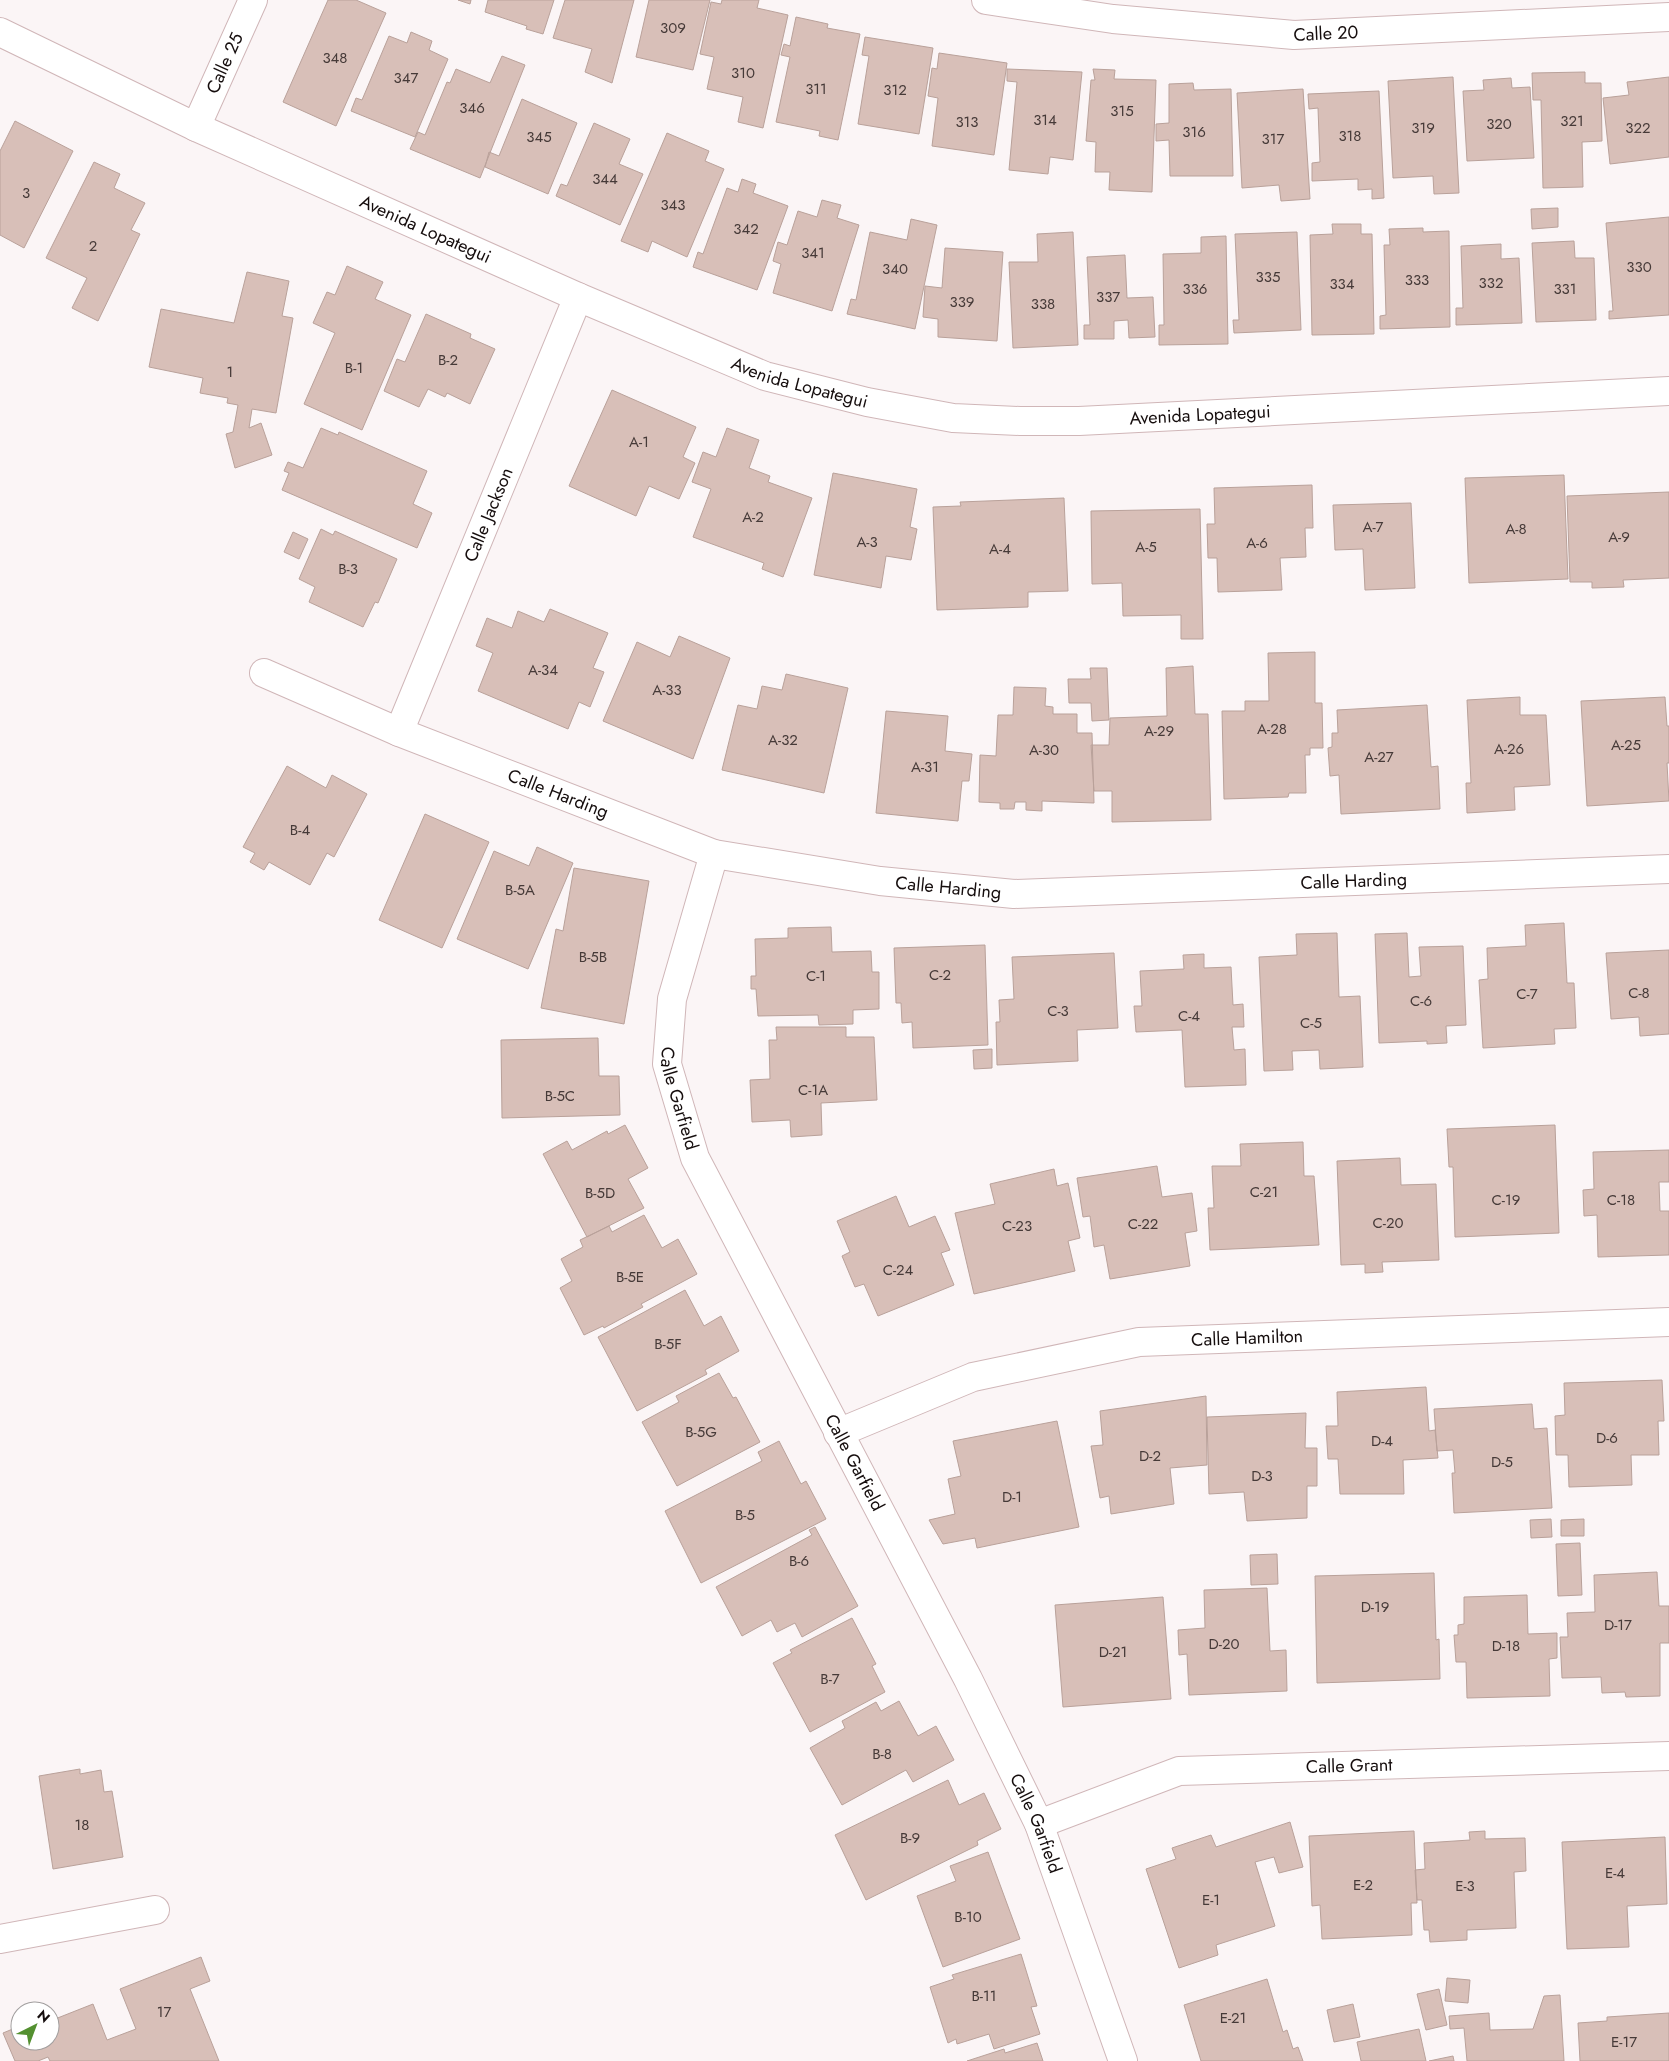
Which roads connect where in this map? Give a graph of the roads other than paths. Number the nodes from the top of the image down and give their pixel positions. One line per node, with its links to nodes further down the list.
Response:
1 (253, 0): 6 (street, Calle 25)
2 (986, 0): 3 (street, Calle 20)
3 (1638, 9): 4 (street, Calle 20)
4 (1669, 16)
5 (0, 32): 6 (street, Avenida Lopategui)
6 (196, 127): 7 (street, Avenida Lopategui)
7 (578, 297): 8 (street, Avenida Lopategui); 10 (street, Calle Jackson)
8 (1669, 391)
9 (264, 673): 10 (street, Calle Harding)
10 (399, 732): 11 (street, Calle Harding)
11 (714, 854): 12 (street, Calle Harding); 14 (street, Calle Garfield)
12 (1669, 869)
13 (1669, 1322): 14 (street, Calle Hamilton)
14 (838, 1433): 16 (street, Calle Garfield)
15 (1669, 1756): 16 (street, Calle Grant)
16 (1039, 1824): 19 (street, Calle Garfield)
17 (155, 1910): 18 (street)
18 (0, 1939)
19 (1123, 2061)

